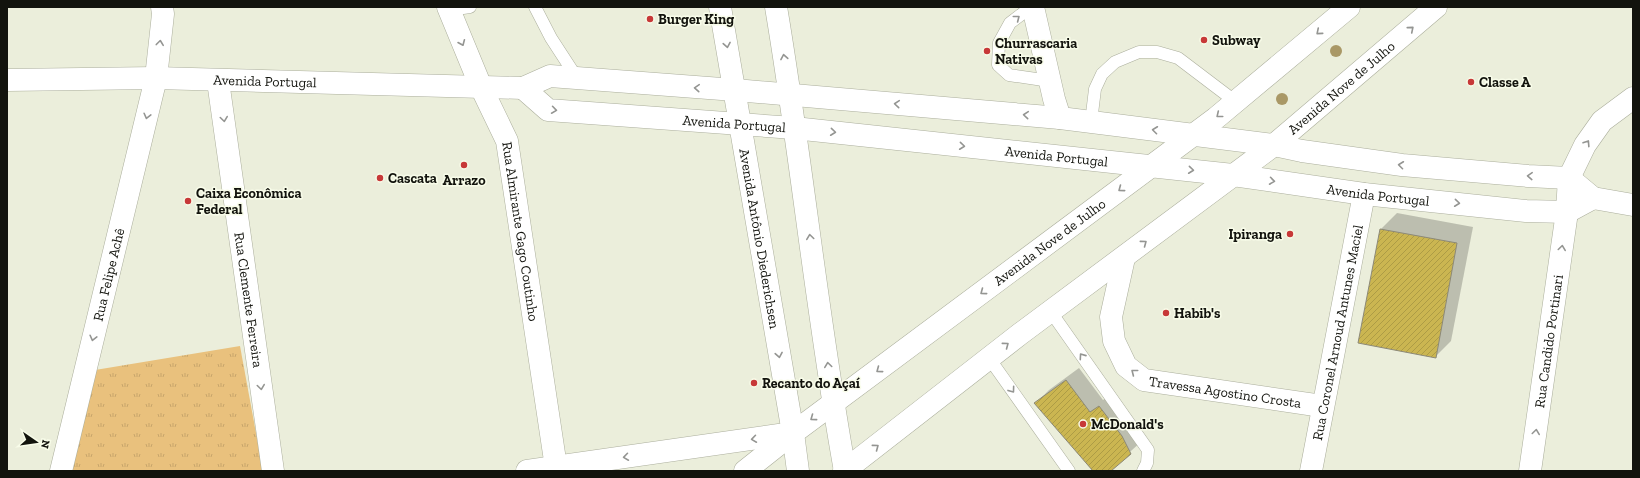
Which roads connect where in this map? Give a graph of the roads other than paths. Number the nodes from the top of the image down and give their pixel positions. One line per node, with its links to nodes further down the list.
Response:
1 (162, 7): 10 (main road, one-way to 1)
2 (470, 7): 9 (lane)
3 (535, 7): 11 (lane)
4 (720, 7): 17 (main road, Avenida Antônio Diederichsen, one-way to 17)
5 (776, 7): 18 (main road, one-way to 5)
6 (1032, 7): 14 (main road); 14 (lane, one-way to 6)
7 (1349, 7): 20 (main road, Avenida Nove de Julho, one-way to 20)
8 (1436, 7): 26 (main road, Avenida Nove de Julho, one-way to 8)
9 (448, 9): 15 (main road, Rua Almirante Gago Coutinho, one-way to 15)
10 (156, 78): 12 (main road, Avenida Portugal); 13 (main road, Avenida Portugal); 42 (main road, Rua Felipe Achê, one-way to 42)
11 (577, 78): 16 (main road, Avenida Portugal); 17 (main road, Avenida Portugal, one-way to 11)
12 (7, 80)
13 (218, 81): 15 (main road, Avenida Portugal); 43 (main road, Rua Clemente Ferreira, one-way to 43)
14 (1050, 81): 21 (main road)
15 (481, 87): 16 (main road, Avenida Portugal); 40 (main road, Rua Almirante Gago Coutinho)
16 (523, 88): 23 (main road, Avenida Portugal, one-way to 23)
17 (736, 90): 18 (main road, Avenida Portugal); 23 (main road, Avenida Antônio Diederichsen)
18 (790, 96): 21 (main road, Avenida Portugal, one-way to 18); 24 (main road)
19 (1633, 98): 29 (main road, one-way to 19)
20 (1236, 102): 22 (lane); 25 (main road, Avenida Nove de Julho, one-way to 25)
21 (1060, 118): 22 (main road, Avenida Portugal)
22 (1091, 122): 25 (main road, Avenida Portugal, one-way to 22)
23 (741, 123): 24 (main road, Avenida Portugal); 39 (main road, Avenida Antônio Diederichsen, one-way to 39)
24 (794, 128): 27 (main road, Avenida Portugal, one-way to 27); 37 (main road, one-way to 24)
25 (1194, 135): 26 (main road, Avenida Portugal); 27 (main road, Avenida Nove de Julho)
26 (1274, 145): 28 (main road, Avenida Nove de Julho); 29 (main road, Avenida Portugal, one-way to 26)
27 (1152, 166): 28 (main road, Avenida Portugal, one-way to 28); 37 (main road, Avenida Nove de Julho, one-way to 37)
28 (1234, 175): 30 (main road, Avenida Portugal, one-way to 30); 34 (main road, Avenida Nove de Julho, one-way to 28)
29 (1569, 178): 31 (main road); 33 (main road, Rua Candido Portinari)
30 (1364, 194): 33 (main road, Avenida Portugal, one-way to 33); 38 (main road, Rua Coronel Arnoud Antunes Maciel)
31 (1593, 198): 32 (main road); 33 (main road, Avenida Portugal)
32 (1633, 205)
33 (1567, 212): 50 (main road, Rua Candido Portinari, one-way to 33)
34 (1124, 258): 35 (main road, Avenida Nove de Julho); 38 (main road, Travessa Agostino Crosta, one-way to 34)
35 (1051, 312): 36 (main road, Avenida Nove de Julho, one-way to 35); 48 (lane, one-way to 35)
36 (989, 358): 46 (main road, Avenida Nove de Julho, one-way to 36); 47 (lane, one-way to 47)
37 (833, 404): 39 (main road, Avenida Nove de Julho, one-way to 39); 46 (main road)
38 (1322, 406): 49 (main road, Rua Coronel Arnoud Antunes Maciel)
39 (793, 433): 40 (main road, one-way to 40); 41 (main road, Avenida Nove de Julho); 45 (main road, Avenida Antônio Diederichsen)
40 (556, 466): 44 (main road)
41 (745, 470)
42 (62, 471)
43 (273, 471)
44 (528, 471)
45 (798, 471)
46 (844, 471)
47 (1069, 471)
48 (1143, 471)
49 (1310, 471)
50 (1530, 471)

